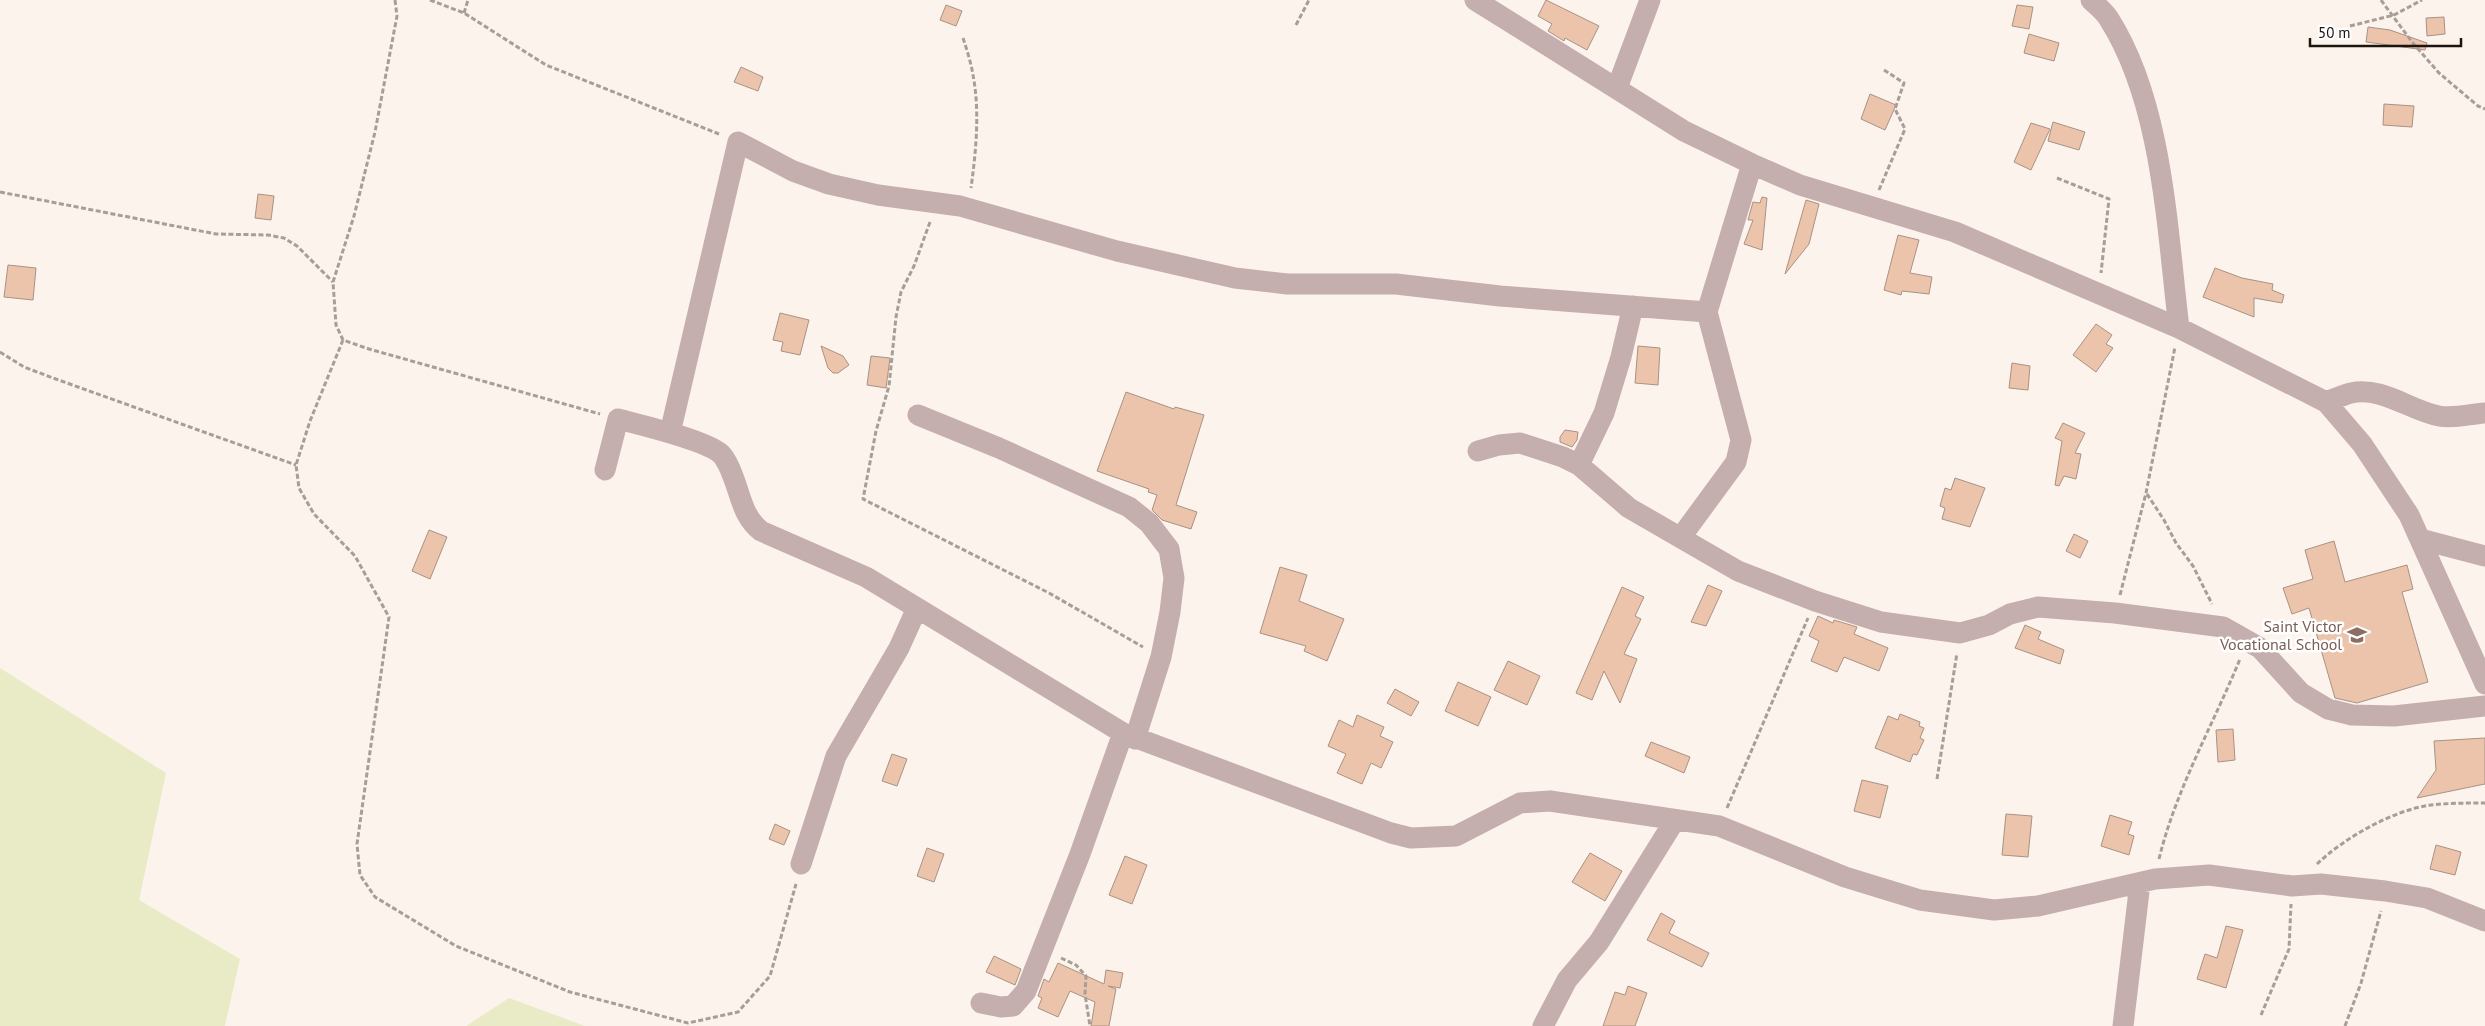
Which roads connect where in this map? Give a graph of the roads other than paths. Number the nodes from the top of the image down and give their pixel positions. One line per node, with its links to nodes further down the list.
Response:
1 (1475, 0): 4 (street)
2 (1650, 0): 4 (street)
3 (2091, 0): 8 (street)
4 (1616, 88): 5 (street)
5 (1752, 164): 7 (street); 8 (street)
6 (1633, 306): 7 (street); 12 (street); 14 (street)
7 (1707, 312): 16 (street)
8 (2179, 328): 9 (street)
9 (2326, 402): 10 (street); 17 (street)
10 (2485, 413)
11 (918, 415): 22 (street)
12 (670, 433): 15 (street); 19 (street)
13 (1478, 451): 14 (street)
14 (1579, 465): 16 (street)
15 (605, 470)
16 (1681, 537): 21 (street)
17 (2420, 539): 18 (street); 20 (street)
18 (2485, 556)
19 (917, 608): 22 (street); 24 (street)
20 (2485, 684)
21 (2485, 706)
22 (1129, 736): 23 (street); 27 (street)
23 (1675, 820): 25 (street); 28 (street)
24 (801, 864)
25 (2148, 881): 26 (street); 29 (street)
26 (2485, 921)
27 (981, 1003)
28 (1543, 1026)
29 (2123, 1026)

